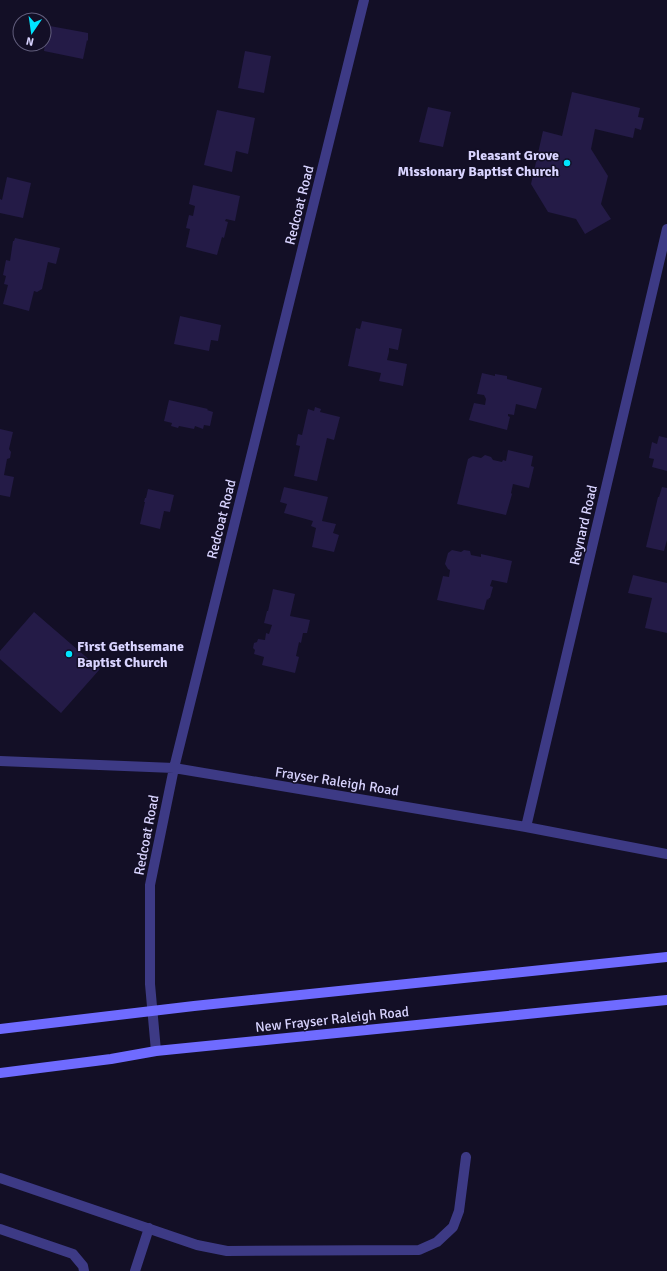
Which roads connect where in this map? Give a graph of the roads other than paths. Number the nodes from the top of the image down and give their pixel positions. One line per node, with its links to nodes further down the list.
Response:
1 (364, 0): 4 (street, Redcoat Road)
2 (667, 230): 5 (street, Reynard Road)
3 (0, 761): 4 (street, Frayser Raleigh Road)
4 (174, 768): 5 (street, Frayser Raleigh Road); 9 (street, Redcoat Road)
5 (526, 827): 6 (street, Frayser Raleigh Road)
6 (667, 854)
7 (667, 957): 9 (main road, New Frayser Raleigh Road)
8 (667, 1000): 11 (main road, New Frayser Raleigh Road)
9 (152, 1012): 10 (main road, New Frayser Raleigh Road); 11 (street, Redcoat Road)
10 (0, 1029)
11 (156, 1051): 12 (main road, New Frayser Raleigh Road)
12 (0, 1073)
13 (466, 1157): 15 (street)
14 (0, 1178): 15 (street)
15 (149, 1228): 18 (street)
16 (0, 1229): 17 (street)
17 (84, 1271)
18 (136, 1271)

